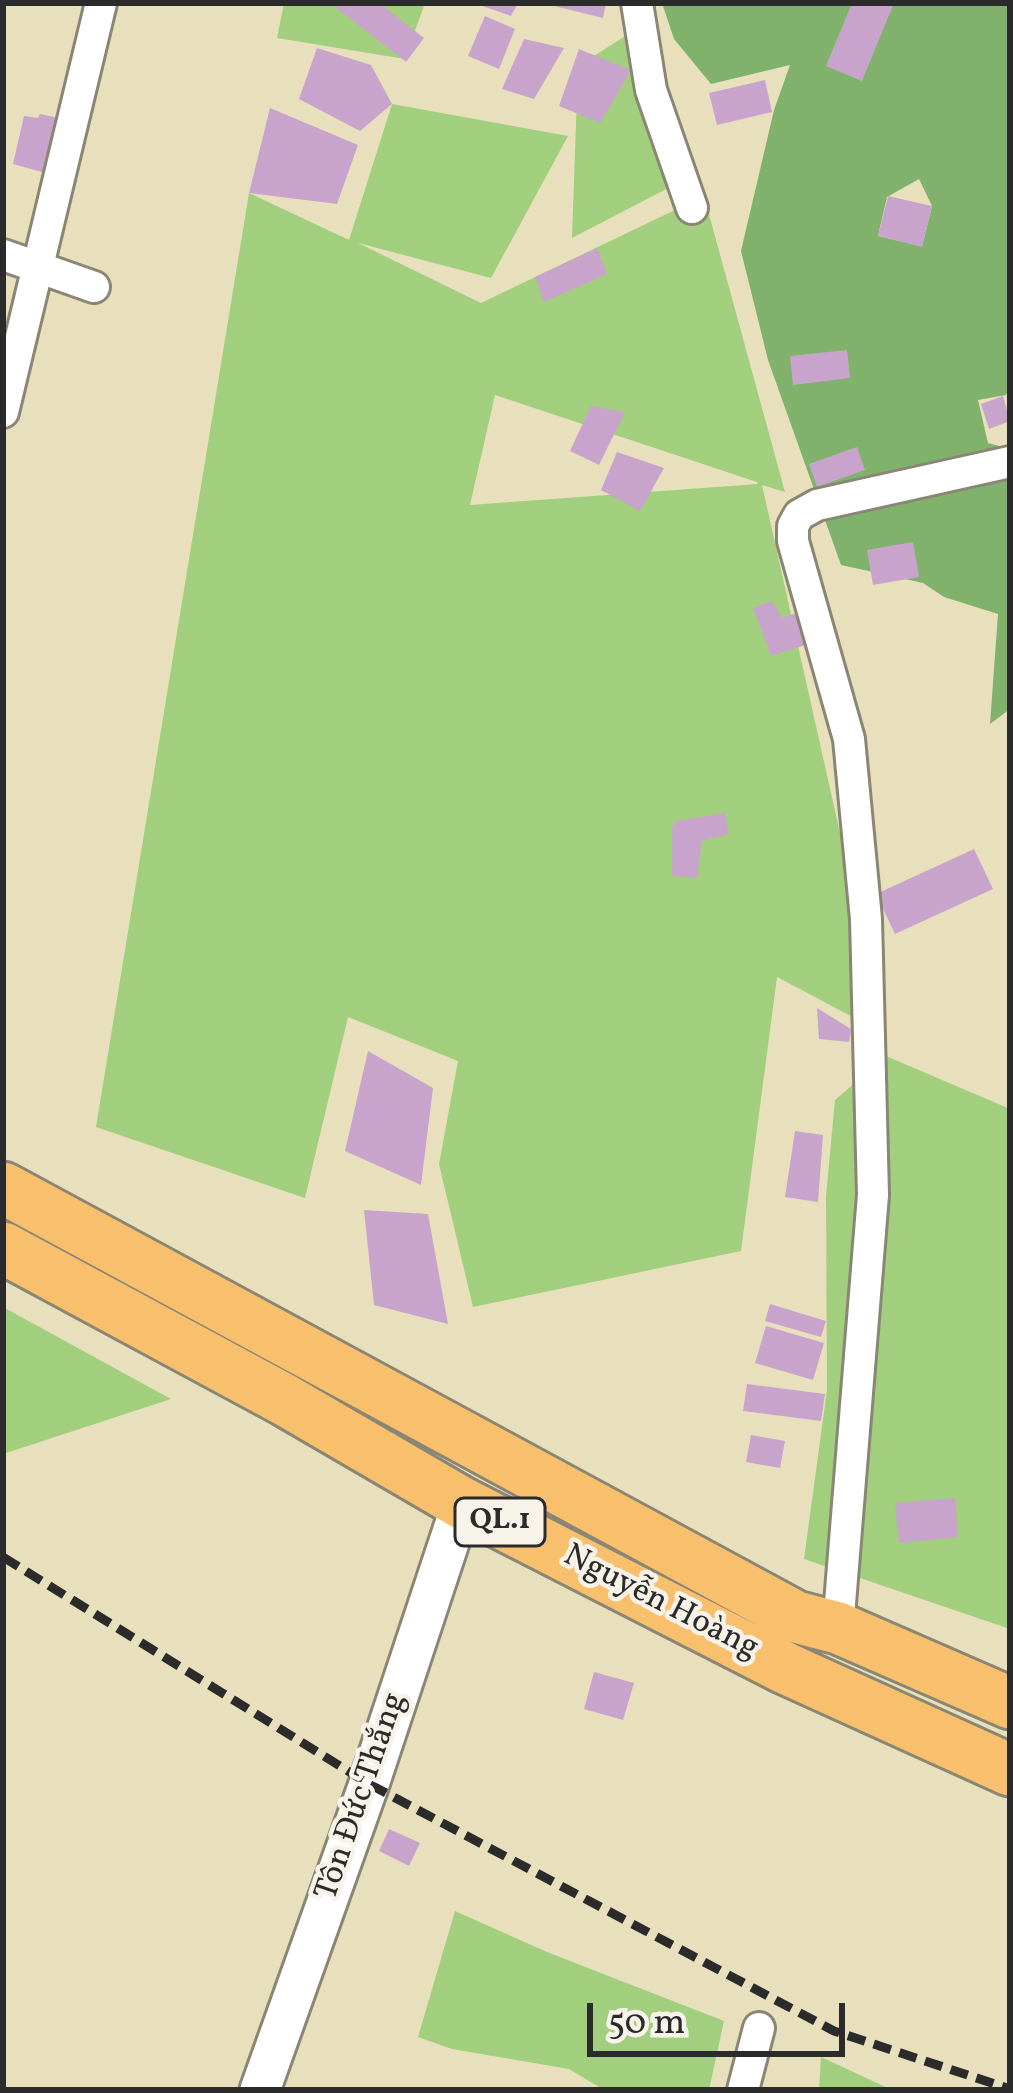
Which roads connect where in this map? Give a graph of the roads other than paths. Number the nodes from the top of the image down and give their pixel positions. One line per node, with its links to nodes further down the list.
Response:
1 (101, 3): 5 (street)
2 (638, 3): 3 (street)
3 (692, 208)
4 (3, 255): 5 (street)
5 (37, 266): 6 (street); 7 (street)
6 (94, 287)
7 (3, 412)
8 (1010, 462): 12 (street)
9 (3, 1188): 12 (highway, Nguyễn Hoàng / QL.1)
10 (3, 1248): 11 (highway, Nguyễn Hoàng / QL.1)
11 (462, 1503): 14 (highway, Nguyễn Hoàng / QL.1); 16 (street, Tôn Đức Thắng)
12 (838, 1628): 13 (highway, Nguyễn Hoàng / QL.1)
13 (1010, 1703)
14 (1010, 1770)
15 (759, 2028): 17 (street)
16 (260, 2090)
17 (743, 2090)

